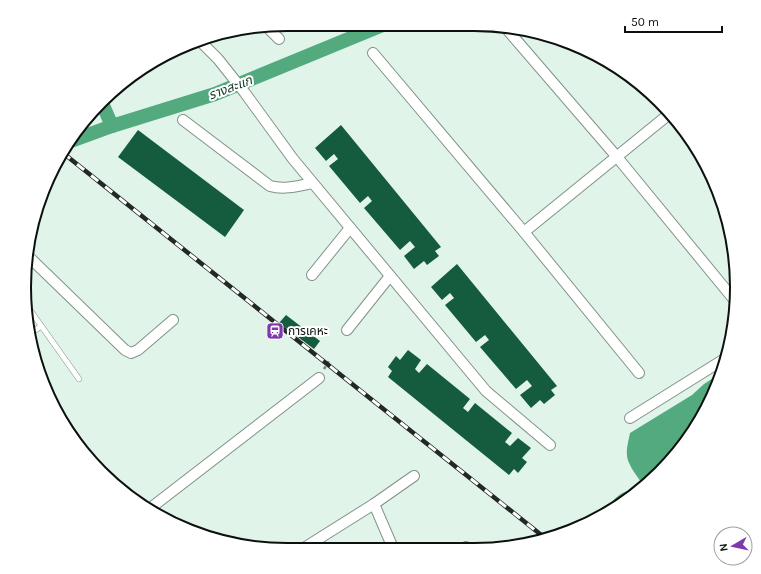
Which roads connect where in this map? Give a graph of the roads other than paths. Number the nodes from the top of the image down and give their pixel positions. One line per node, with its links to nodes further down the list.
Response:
1 (272, 32): 3 (street)
2 (511, 34): 8 (street)
3 (279, 40)
4 (204, 45): 9 (street)
5 (373, 54): 11 (street)
6 (665, 117): 8 (street)
7 (183, 120): 9 (street)
8 (617, 157): 11 (street); 15 (street)
9 (312, 182): 10 (street)
10 (350, 228): 13 (street); 14 (street)
11 (524, 232): 22 (street)
12 (33, 260): 17 (street)
13 (312, 275)
14 (390, 276): 20 (street); 26 (street)
15 (730, 294)
16 (33, 314): 18 (lane)
17 (174, 320)
18 (41, 326): 19 (lane); 24 (lane)
19 (35, 330)
20 (347, 330)
21 (718, 363): 25 (street)
22 (639, 373)
23 (319, 378): 29 (street)
24 (79, 379)
25 (630, 418)
26 (550, 445)
27 (414, 476): 28 (street)
28 (374, 504): 30 (street); 31 (street)
29 (154, 506)
30 (312, 543)
31 (391, 543)

